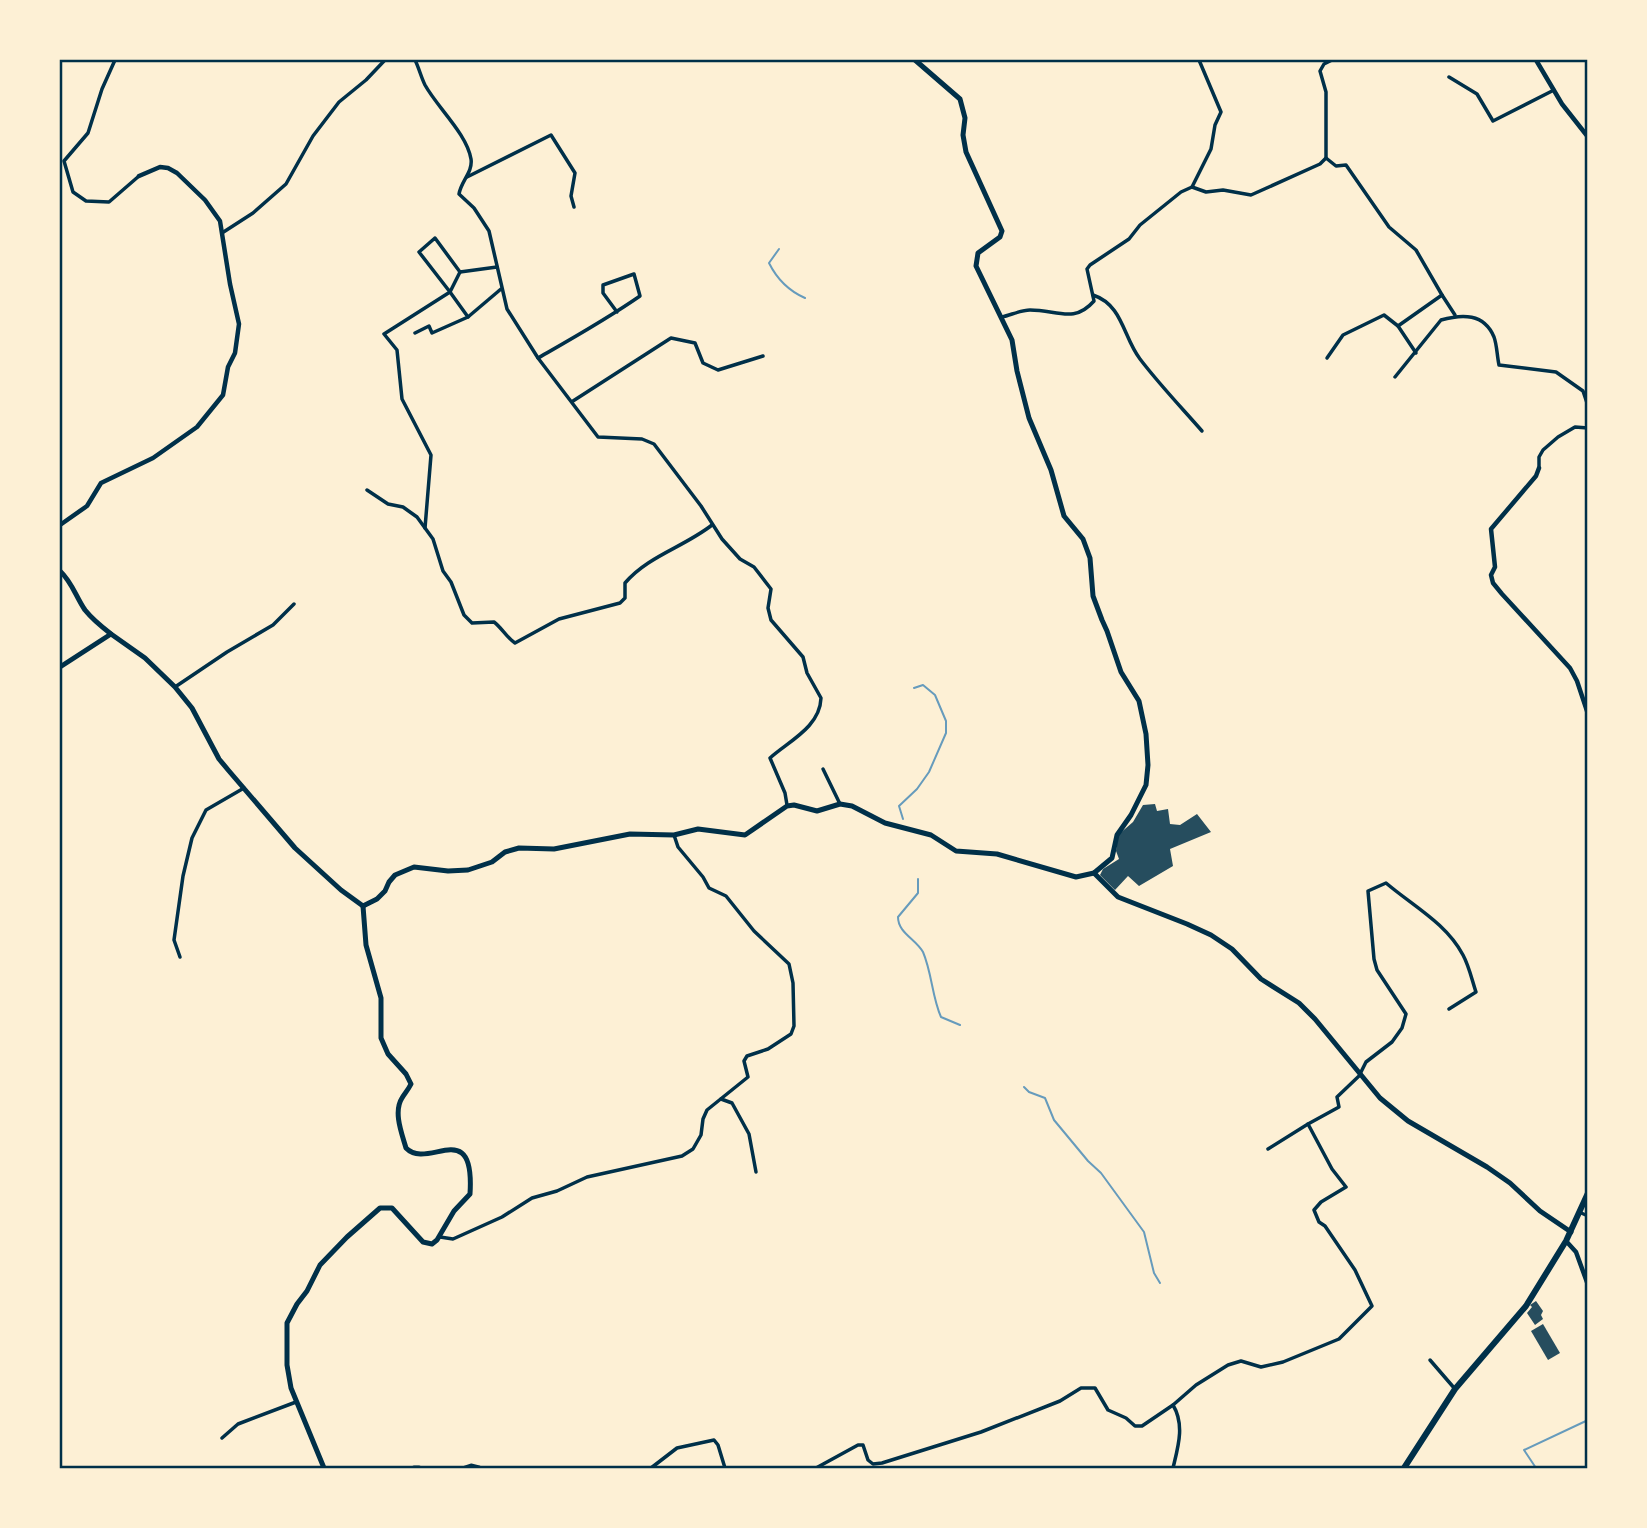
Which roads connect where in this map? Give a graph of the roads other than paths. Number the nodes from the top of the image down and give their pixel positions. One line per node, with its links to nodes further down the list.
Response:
1 (115, 60): 12 (street)
2 (385, 60): 16 (street)
3 (415, 60): 13 (street)
4 (915, 60): 26 (main road)
5 (1199, 60): 14 (street)
6 (1332, 60): 11 (street)
7 (1536, 60): 9 (street)
8 (1449, 78): 9 (street)
9 (1554, 90): 10 (street)
10 (1587, 137)
11 (1326, 158): 14 (street); 22 (street)
12 (139, 176): 16 (street)
13 (465, 178): 15 (street); 17 (street)
14 (1192, 187): 21 (street)
15 (575, 207)
16 (222, 233): 40 (street)
17 (497, 267): 18 (street); 19 (street)
18 (460, 272): 20 (street); 20 (street)
19 (501, 289): 25 (street); 31 (street)
20 (450, 292): 25 (street); 42 (street)
21 (1093, 295): 26 (street); 37 (street)
22 (1442, 295): 24 (street); 27 (street)
23 (617, 312): 23 (street); 31 (street)
24 (1456, 316): 29 (street); 35 (street)
25 (468, 317): 28 (street)
26 (1000, 318): 54 (main road)
27 (1398, 326): 29 (street); 32 (street)
28 (415, 333)
29 (1416, 353): 33 (street)
30 (762, 356): 34 (street)
31 (538, 358): 34 (street)
32 (1327, 358)
33 (1395, 377)
34 (573, 401): 41 (street)
35 (1587, 406)
36 (1587, 428): 38 (street)
37 (1202, 431)
38 (1539, 468): 48 (street)
39 (368, 490): 42 (street)
40 (60, 525)
41 (712, 525): 42 (street); 52 (street)
42 (425, 528)
43 (60, 571): 45 (main road)
44 (294, 604): 47 (street)
45 (111, 634): 46 (main road); 47 (main road)
46 (60, 667)
47 (175, 687): 50 (main road)
48 (1587, 714)
49 (823, 769): 51 (street)
50 (244, 788): 55 (main road); 56 (street)
51 (840, 804): 52 (main road); 54 (main road)
52 (787, 806): 53 (main road)
53 (674, 835): 55 (main road); 59 (street)
54 (1094, 873): 58 (main road)
55 (363, 906): 67 (main road)
56 (180, 957)
57 (1449, 1009): 58 (street)
58 (1359, 1076): 60 (street); 66 (main road)
59 (720, 1098): 62 (street); 67 (street)
60 (1308, 1124): 61 (street); 73 (street)
61 (1268, 1149)
62 (756, 1172)
63 (1587, 1193): 64 (highway)
64 (1579, 1212): 65 (street); 66 (highway)
65 (1587, 1216)
66 (1571, 1232): 68 (highway)
67 (439, 1237): 72 (main road)
68 (1566, 1241): 69 (street); 71 (highway)
69 (1587, 1285)
70 (1430, 1360): 71 (street)
71 (1455, 1389): 82 (highway)
72 (296, 1402): 74 (street); 75 (main road)
73 (1173, 1405): 80 (street); 81 (street)
74 (222, 1438)
75 (324, 1468)
76 (465, 1468): 77 (main road)
77 (479, 1468)
78 (651, 1468): 79 (street)
79 (725, 1468)
80 (816, 1468)
81 (1173, 1468)
82 (1404, 1468)

